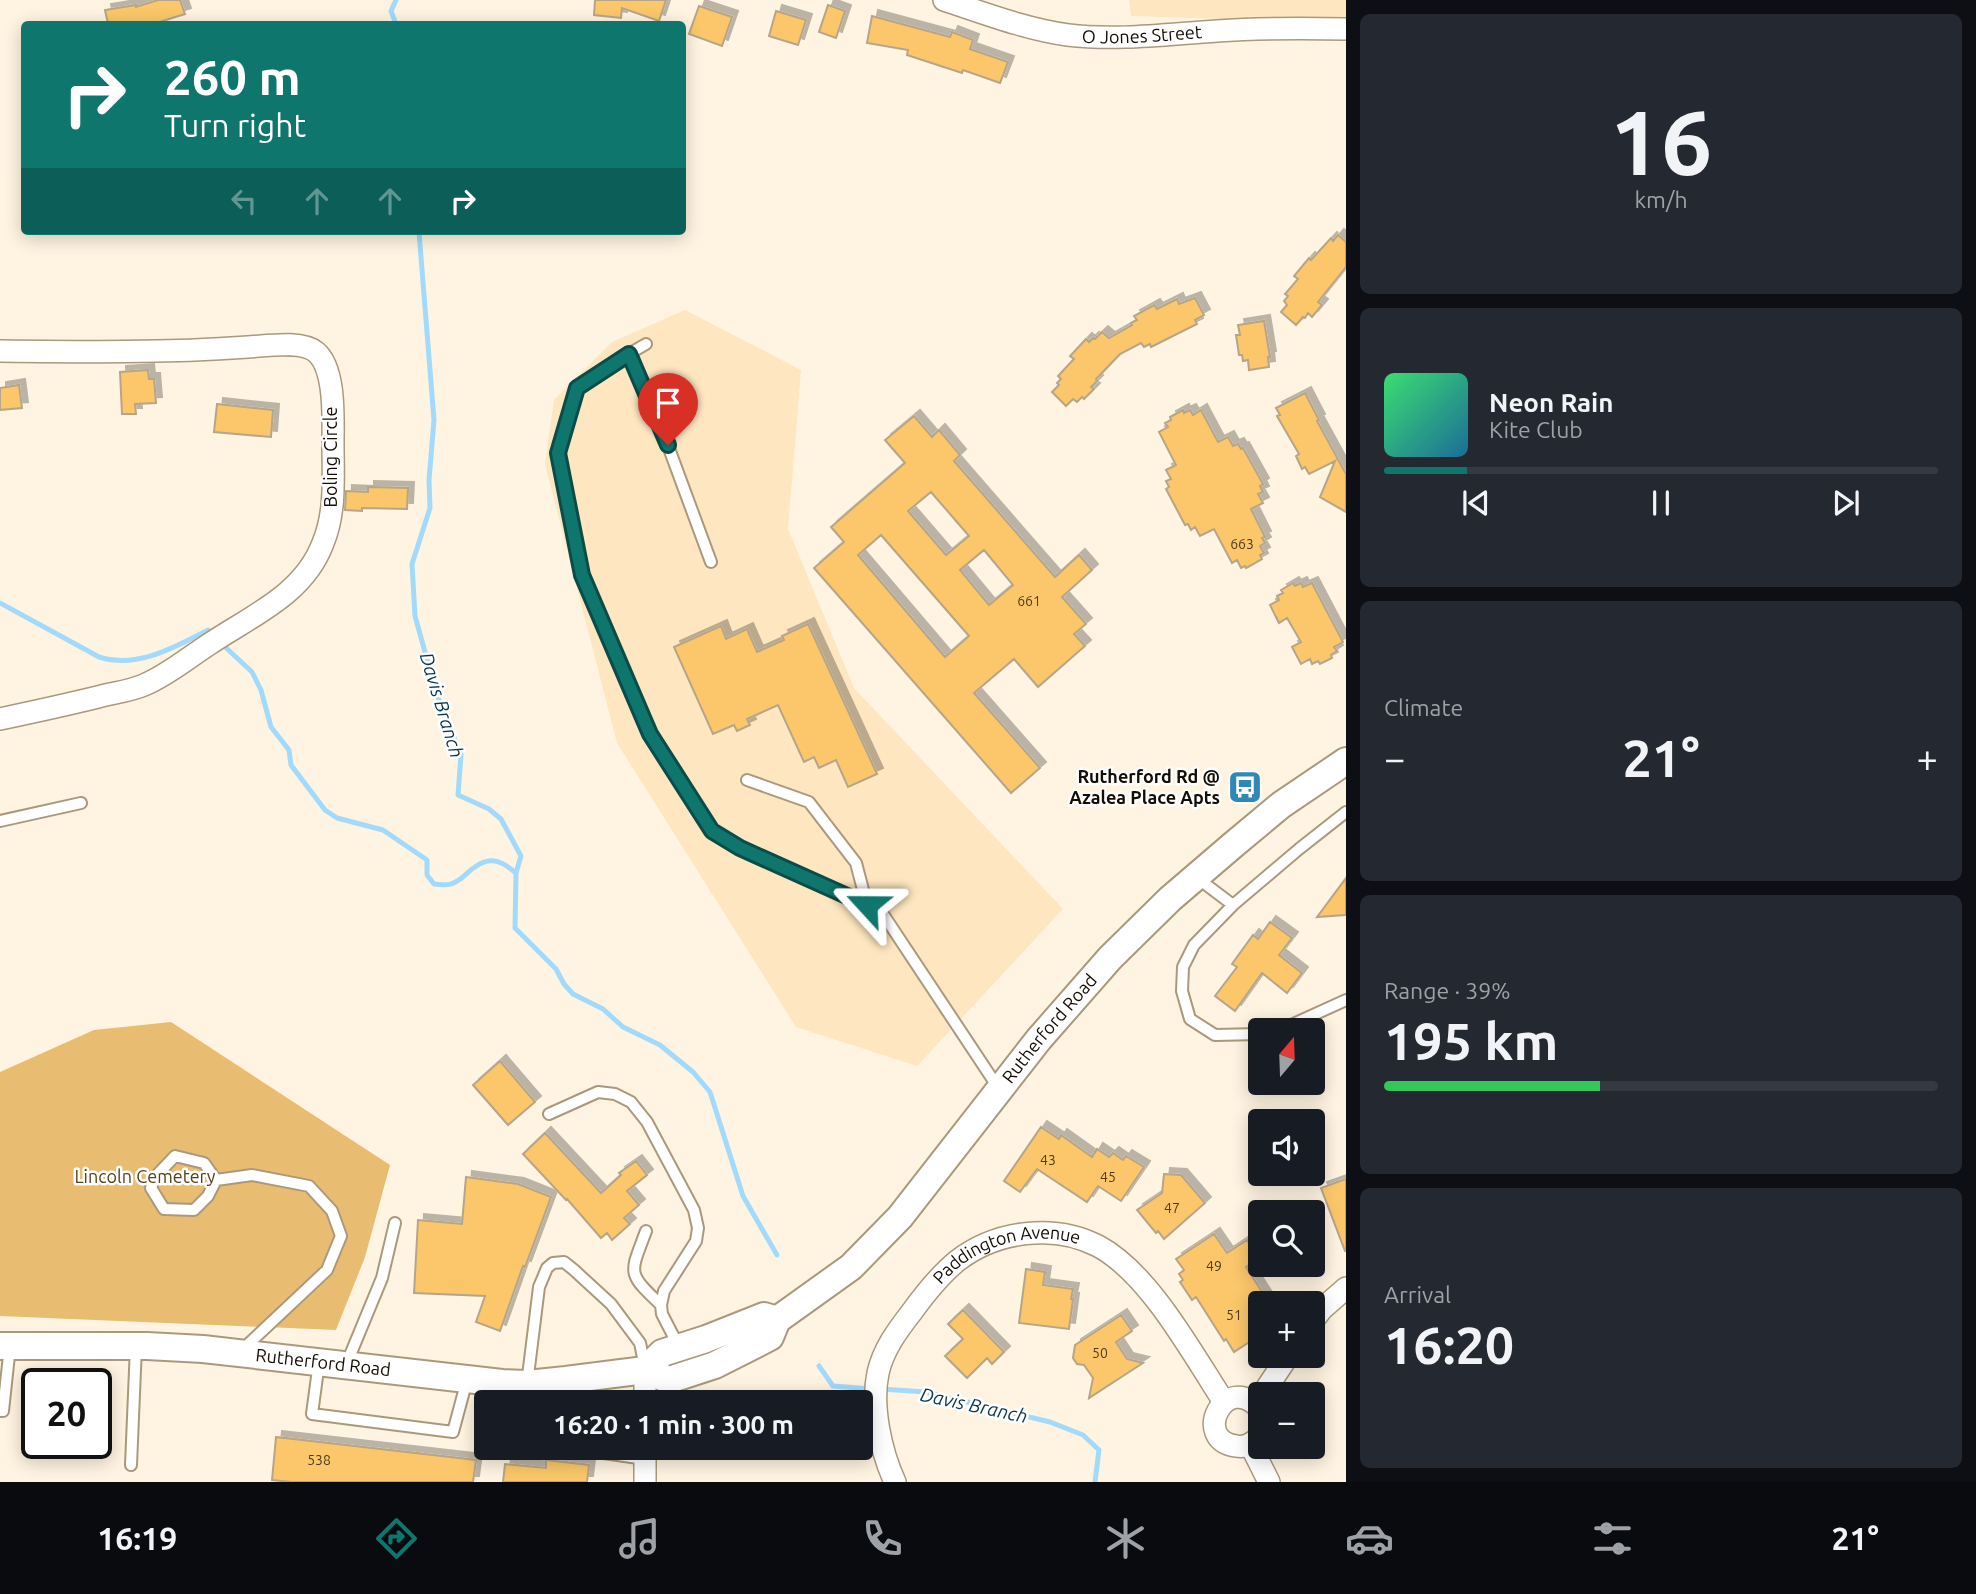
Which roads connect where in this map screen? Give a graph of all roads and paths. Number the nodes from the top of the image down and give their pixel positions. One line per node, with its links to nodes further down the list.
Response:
1 (944, 0): 2 (street, O Jones Street)
2 (1346, 29)
3 (646, 344): 5 (lane)
4 (0, 351): 7 (street, Boling Circle)
5 (629, 354): 6 (lane); 14 (lane)
6 (711, 562)
7 (0, 719)
8 (1346, 761): 13 (street, Rutherford Road)
9 (747, 780): 14 (lane)
10 (81, 803): 12 (lane)
11 (1346, 812): 15 (lane)
12 (0, 821)
13 (1196, 877): 15 (lane); 19 (street, Rutherford Road)
14 (867, 905): 19 (lane)
15 (1233, 905): 18 (lane)
16 (1346, 1000): 17 (lane)
17 (1307, 1018)
18 (1248, 1034)
19 (999, 1089): 27 (street, Rutherford Road)
20 (549, 1114): 25 (lane)
21 (216, 1180): 21 (lane); 31 (lane)
22 (395, 1223): 33 (lane)
23 (646, 1231): 25 (lane)
24 (1346, 1288): 26 (street)
25 (661, 1304): 30 (lane)
26 (1325, 1306)
27 (777, 1320): 30 (street, Rutherford Road); 34 (street, Rutherford Road)
28 (5, 1346): 29 (street, Rutherford Road); 42 (lane)
29 (136, 1346): 31 (street, Rutherford Road); 46 (lane)
30 (679, 1347): 34 (street, Rutherford Road)
31 (238, 1353): 32 (street, Rutherford Road)
32 (319, 1362): 33 (street, Rutherford Road); 35 (lane)
33 (345, 1366): 35 (street, Rutherford Road)
34 (645, 1370): 37 (lane); 38 (street, Rutherford Road); 39 (street)
35 (467, 1380): 36 (street, Rutherford Road)
36 (511, 1390)
37 (524, 1390)
38 (540, 1390)
39 (645, 1390)
40 (1248, 1399): 41 (street)
41 (1224, 1402): 43 (street); 48 (street, Paddington Avenue)
42 (0, 1411)
43 (1248, 1442)
44 (1261, 1459): 49 (street)
45 (645, 1460): 47 (street)
46 (131, 1465)
47 (645, 1482)
48 (895, 1482)
49 (1269, 1482)

